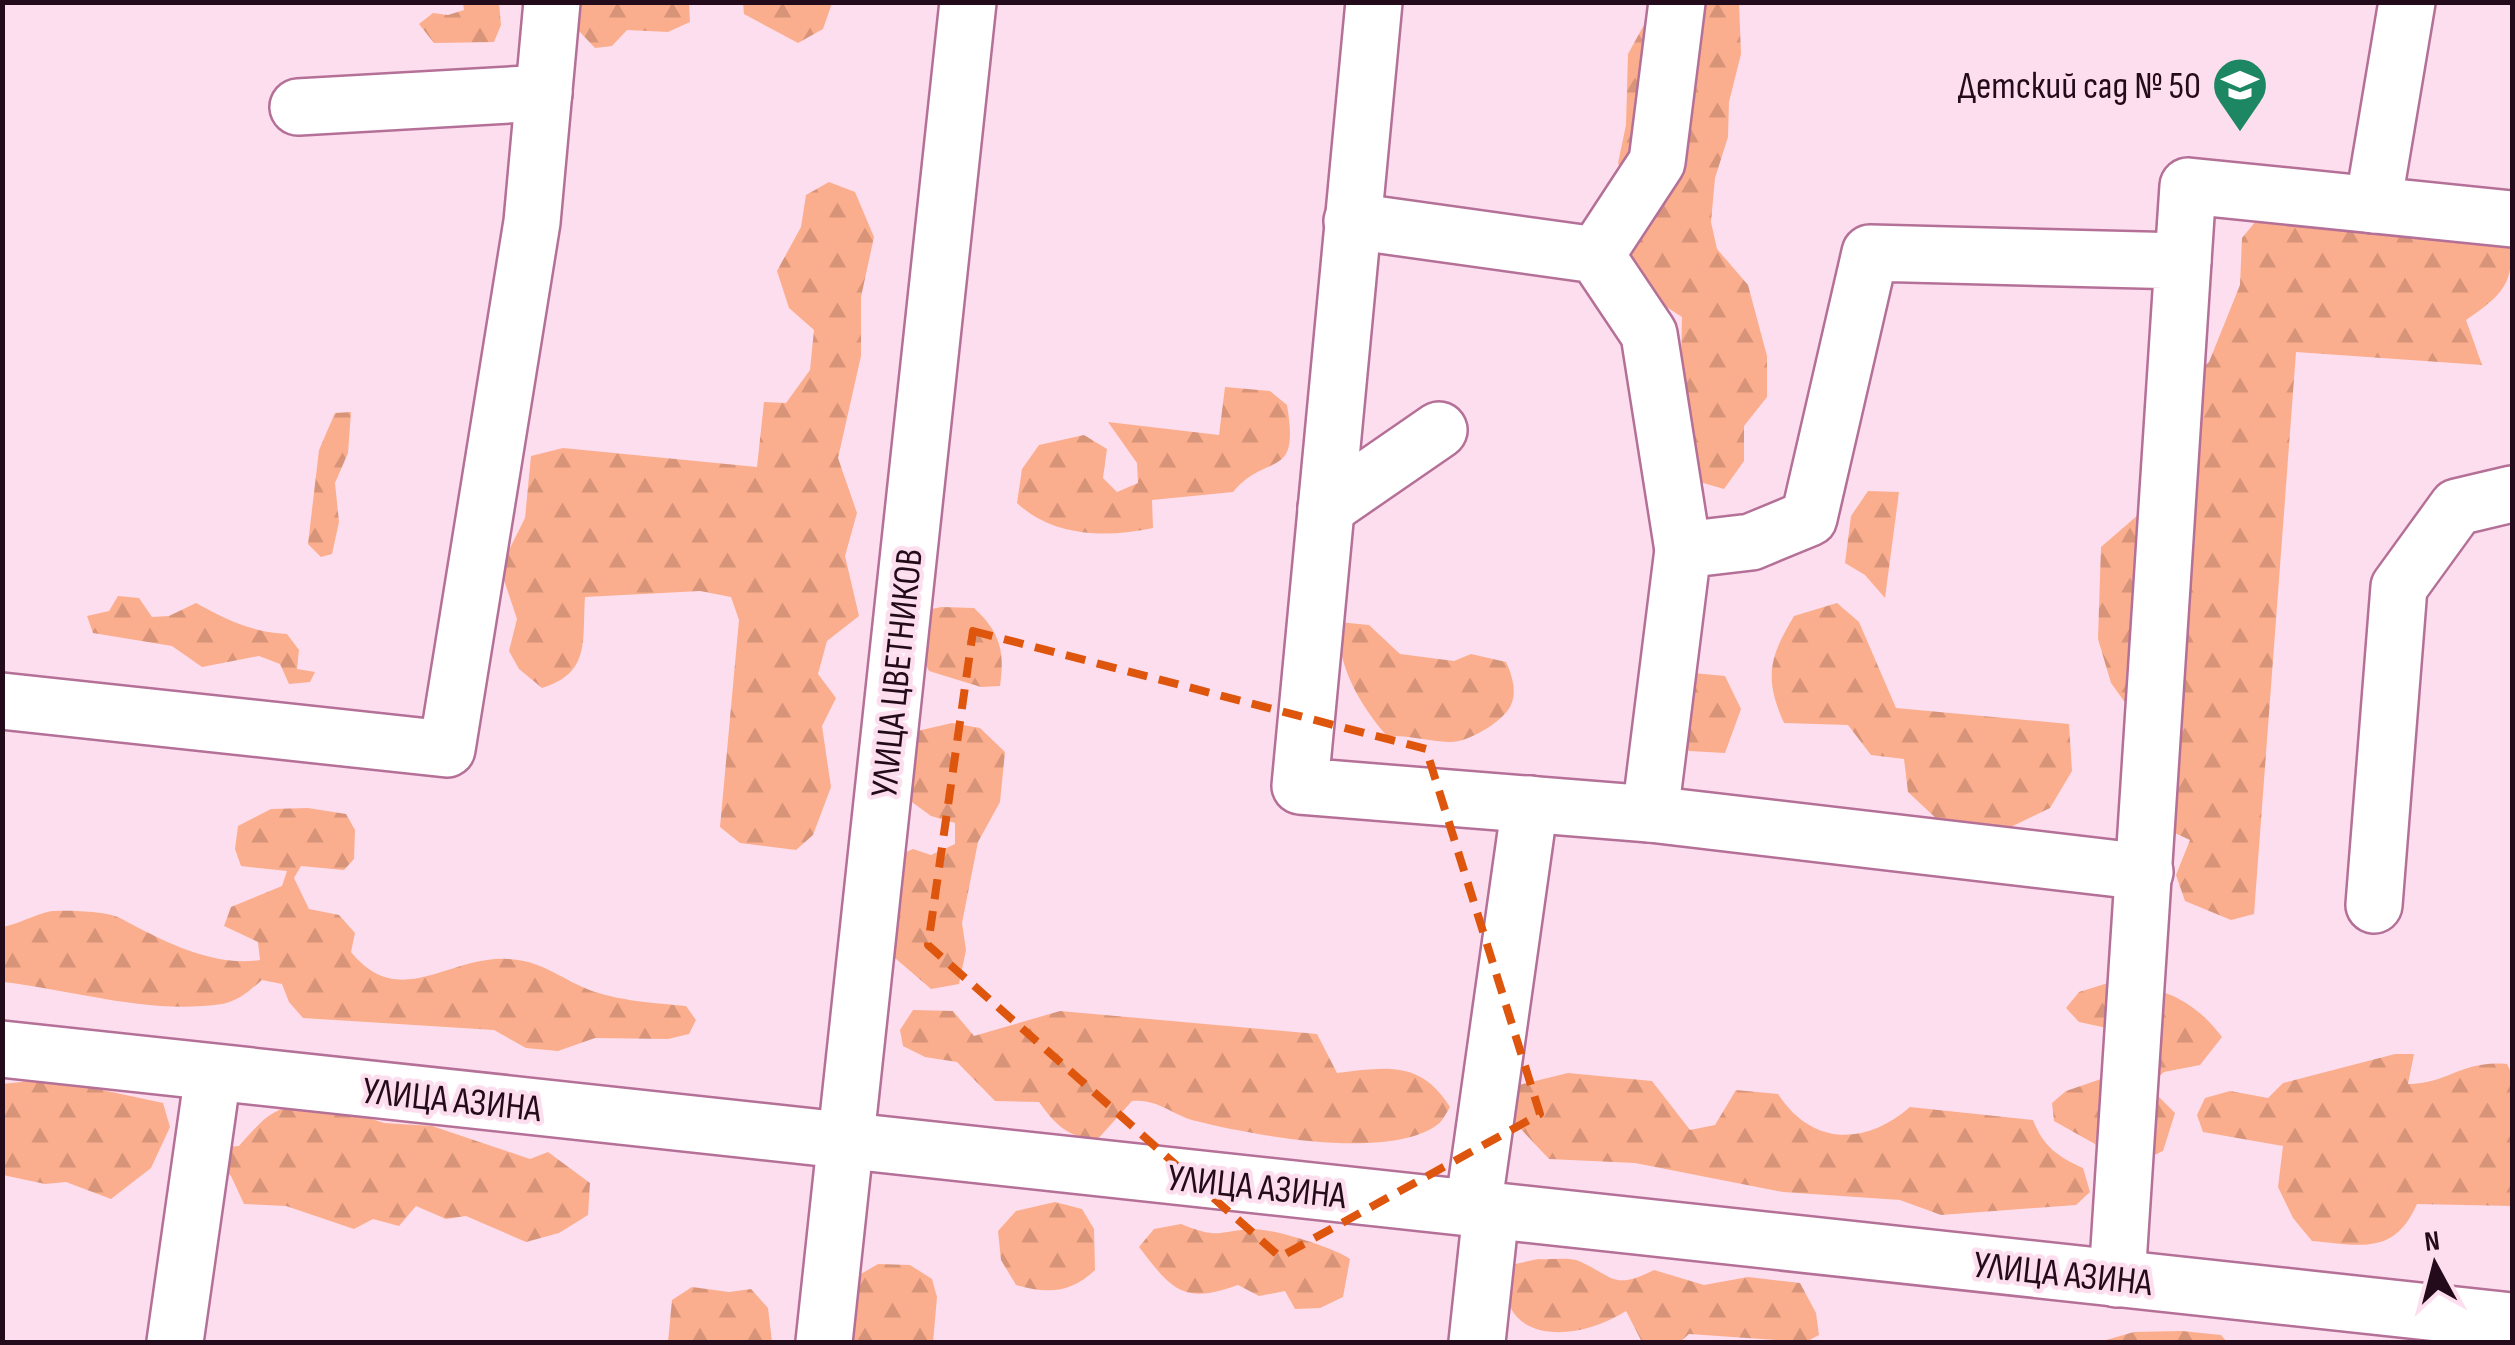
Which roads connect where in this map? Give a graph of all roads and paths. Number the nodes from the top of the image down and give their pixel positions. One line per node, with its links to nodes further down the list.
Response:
1 (552, 2): 6 (street)
2 (968, 2): 24 (street, УЛИЦА ЦВЕТНИКОВ)
3 (1374, 2): 10 (street)
4 (1678, 2): 11 (street)
5 (2407, 2): 8 (street)
6 (544, 93): 7 (street); 17 (street)
7 (298, 106)
8 (2373, 205): 9 (street); 12 (street)
9 (2512, 219)
10 (1352, 221): 11 (street); 15 (street)
11 (1596, 255): 16 (street)
12 (2184, 261): 16 (street); 20 (street)
13 (1439, 430): 15 (street)
14 (2512, 494): 21 (street)
15 (1326, 508): 18 (street)
16 (1682, 550): 19 (street)
17 (2, 701)
18 (1530, 804): 19 (street); 25 (street)
19 (1650, 814): 20 (street)
20 (2145, 872): 26 (street)
21 (2374, 904)
22 (2, 1049): 23 (street, УЛИЦА АЗИНА)
23 (213, 1074): 24 (street, УЛИЦА АЗИНА); 28 (street)
24 (846, 1141): 25 (street, УЛИЦА АЗИНА); 29 (street, УЛИЦА ЦВЕТНИКОВ)
25 (1482, 1210): 26 (street, УЛИЦА АЗИНА); 30 (street)
26 (2118, 1279): 27 (street, УЛИЦА АЗИНА)
27 (2512, 1321)
28 (174, 1342)
29 (824, 1342)
30 (1478, 1342)

